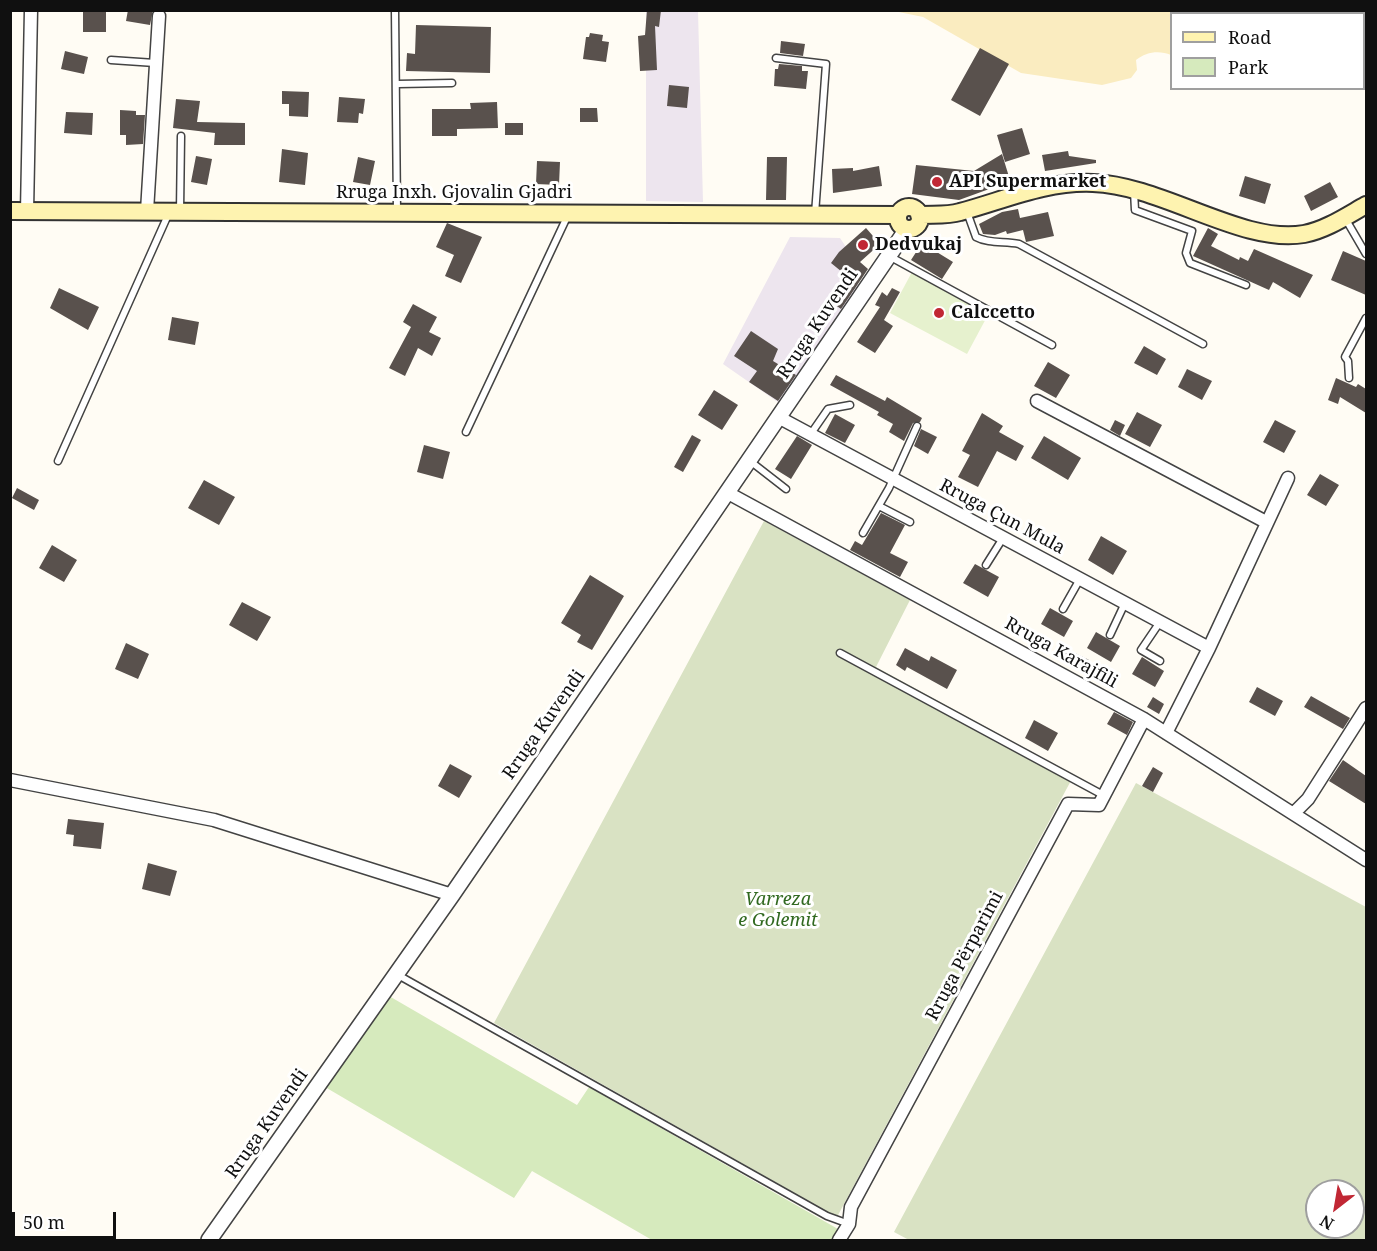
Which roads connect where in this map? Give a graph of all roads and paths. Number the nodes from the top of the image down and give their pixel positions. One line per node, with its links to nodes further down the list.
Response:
1 (31, 10): 13 (street)
2 (395, 10): 8 (lane)
3 (159, 16): 6 (street)
4 (776, 58): 18 (lane)
5 (111, 60): 6 (lane)
6 (155, 63): 14 (street)
7 (452, 83): 8 (lane)
8 (398, 84): 16 (lane)
9 (182, 136): 15 (lane)
10 (1134, 188): 12 (main road); 19 (main road); 23 (lane)
11 (1366, 205): 19 (main road)
12 (966, 210): 20 (main road, Rruga Inxh. Gjovalin Gjadri); 25 (lane)
13 (19, 211): 14 (main road, Rruga Inxh. Gjovalin Gjadri)
14 (147, 211): 15 (main road, Rruga Inxh. Gjovalin Gjadri)
15 (175, 211): 16 (main road, Rruga Inxh. Gjovalin Gjadri); 34 (lane)
16 (397, 213): 17 (main road, Rruga Inxh. Gjovalin Gjadri)
17 (568, 213): 18 (main road, Rruga Inxh. Gjovalin Gjadri); 32 (lane)
18 (815, 214): 20 (main road, Rruga Inxh. Gjovalin Gjadri)
19 (1345, 217): 21 (lane)
20 (903, 222): 22 (street, Rruga Kuvendi)
21 (1366, 254)
22 (888, 256): 26 (lane); 30 (street, Rruga Kuvendi)
23 (1246, 285)
24 (1366, 318): 27 (lane)
25 (1203, 344)
26 (1052, 345)
27 (1349, 378)
28 (1037, 401): 42 (street)
29 (850, 405): 33 (lane)
30 (778, 417): 33 (street, Rruga Çun Mula); 35 (street, Rruga Kuvendi)
31 (917, 426): 37 (lane)
32 (466, 432)
33 (810, 435): 37 (street, Rruga Çun Mula)
34 (58, 461)
35 (750, 461): 38 (lane); 39 (street, Rruga Kuvendi)
36 (1288, 478): 42 (street)
37 (893, 479): 40 (lane); 44 (street, Rruga Çun Mula)
38 (786, 489)
39 (728, 493): 55 (street, Rruga Karajfili); 61 (street, Rruga Kuvendi)
40 (879, 506): 41 (lane); 43 (lane)
41 (910, 522)
42 (1266, 522): 51 (street)
43 (863, 533)
44 (1003, 538): 45 (lane); 46 (street, Rruga Çun Mula)
45 (987, 565)
46 (1080, 579): 47 (street, Rruga Çun Mula); 48 (lane)
47 (1125, 603): 49 (street, Rruga Çun Mula); 50 (lane)
48 (1063, 609)
49 (1160, 622): 51 (street, Rruga Çun Mula); 53 (lane)
50 (1110, 635)
51 (1209, 648): 56 (street)
52 (840, 653): 58 (lane)
53 (1160, 661)
54 (1366, 708): 59 (street)
55 (1144, 719): 56 (street, Rruga Karajfili); 58 (street)
56 (1166, 733): 59 (street, Rruga Karajfili)
57 (10, 780): 61 (street)
58 (1103, 795): 63 (street, Rruga Përparimi)
59 (1294, 813): 60 (street, Rruga Karajfili)
60 (1365, 856)
61 (452, 895): 62 (street, Rruga Kuvendi)
62 (396, 974): 63 (lane); 64 (street, Rruga Kuvendi)
63 (849, 1224): 65 (street, Rruga Përparimi)
64 (209, 1240)
65 (839, 1240)

